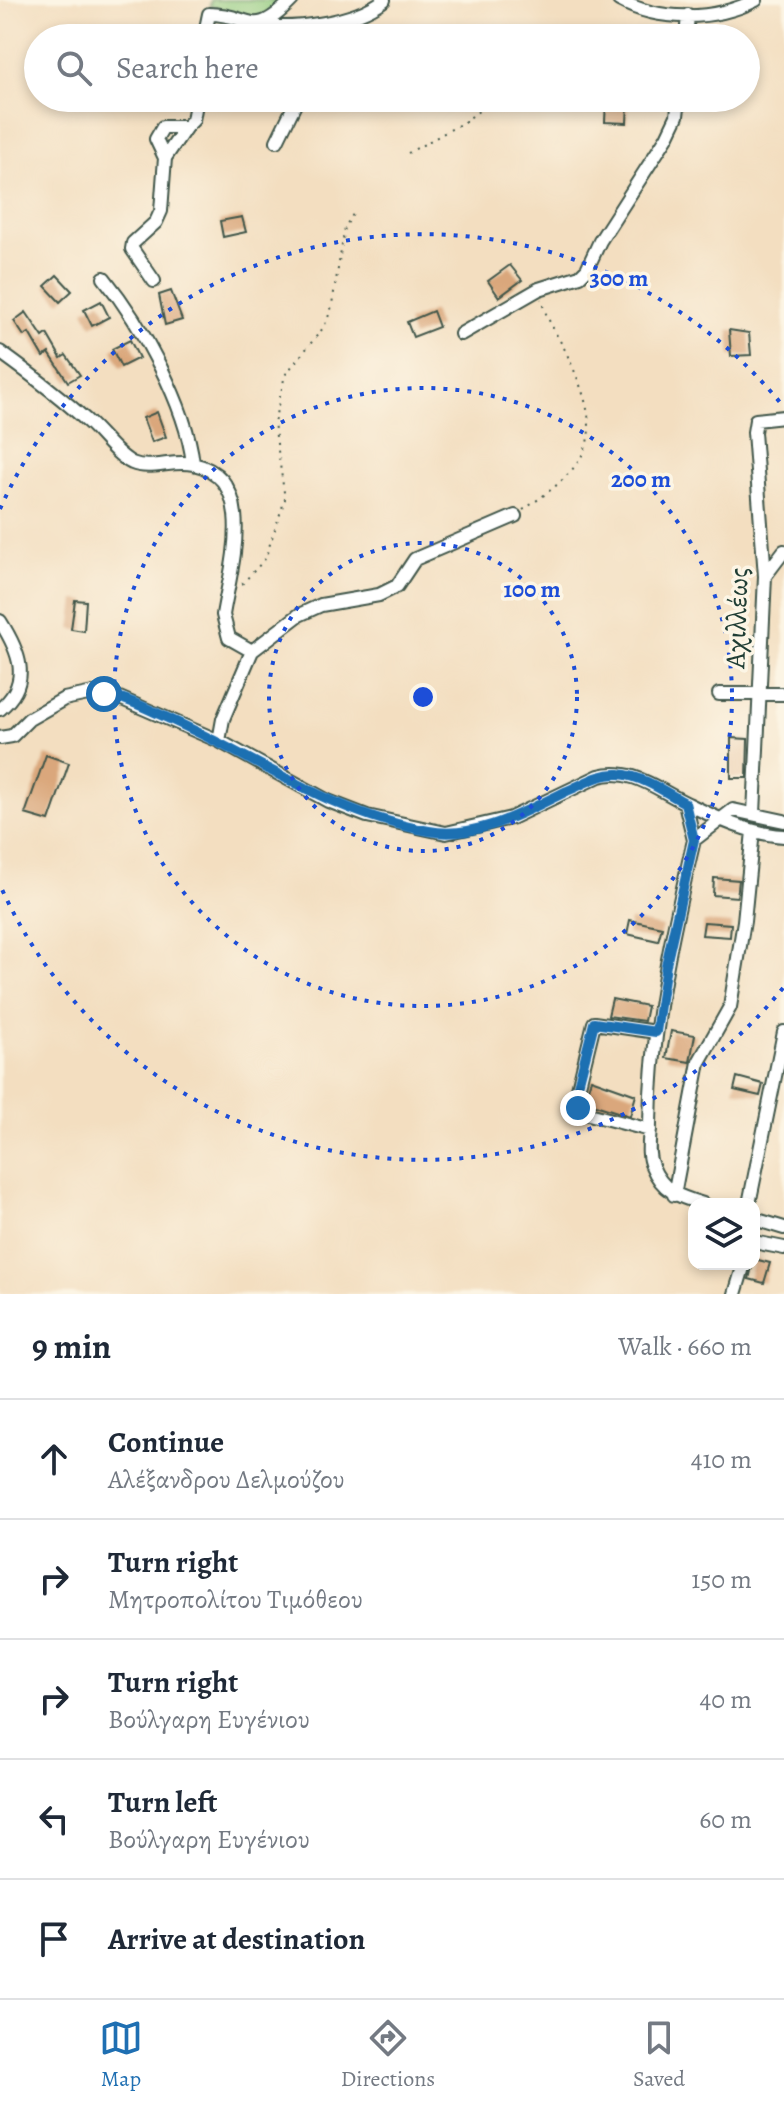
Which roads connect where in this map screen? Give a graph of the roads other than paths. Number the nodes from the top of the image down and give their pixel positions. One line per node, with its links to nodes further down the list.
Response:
1 (292, 0): 9 (street)
2 (384, 0): 6 (street)
3 (619, 0): 5 (street)
4 (756, 0): 5 (street)
5 (688, 15): 11 (street)
6 (334, 23): 10 (street)
7 (207, 24): 8 (street)
8 (251, 24)
9 (258, 24)
10 (304, 24)
11 (687, 24)
12 (196, 112): 15 (street)
13 (291, 112): 16 (street)
14 (677, 112): 20 (street)
15 (186, 127): 17 (street); 17 (street)
16 (277, 141)
17 (165, 158): 19 (street)
18 (104, 278): 23 (street)
19 (154, 281)
20 (461, 334)
21 (0, 352): 23 (street)
22 (784, 417): 26 (street, Αχιλλέως)
23 (193, 463): 28 (street)
24 (515, 516): 28 (street)
25 (784, 551): 26 (street)
26 (765, 576): 30 (street, Αχιλλέως)
27 (0, 621): 32 (street)
28 (252, 651): 34 (street)
29 (719, 694): 30 (street)
30 (758, 694): 31 (street); 36 (street, Αχιλλέως)
31 (784, 694)
32 (0, 709)
33 (0, 738): 34 (street)
34 (219, 741): 35 (street)
35 (685, 803): 37 (street); 41 (street)
36 (754, 814): 37 (street); 38 (street)
37 (721, 819): 39 (street); 41 (street)
38 (784, 821)
39 (753, 831): 40 (street); 45 (street)
40 (784, 836)
41 (694, 840): 42 (street)
42 (656, 1032): 44 (street); 44 (street)
43 (784, 1032): 46 (street)
44 (650, 1130): 45 (street)
45 (674, 1195): 47 (street)
46 (750, 1198)
47 (688, 1199)
48 (760, 1221): 49 (street)
49 (784, 1228)
50 (760, 1243): 51 (street)
51 (784, 1248)
52 (742, 1270): 53 (street)
53 (735, 1294)

